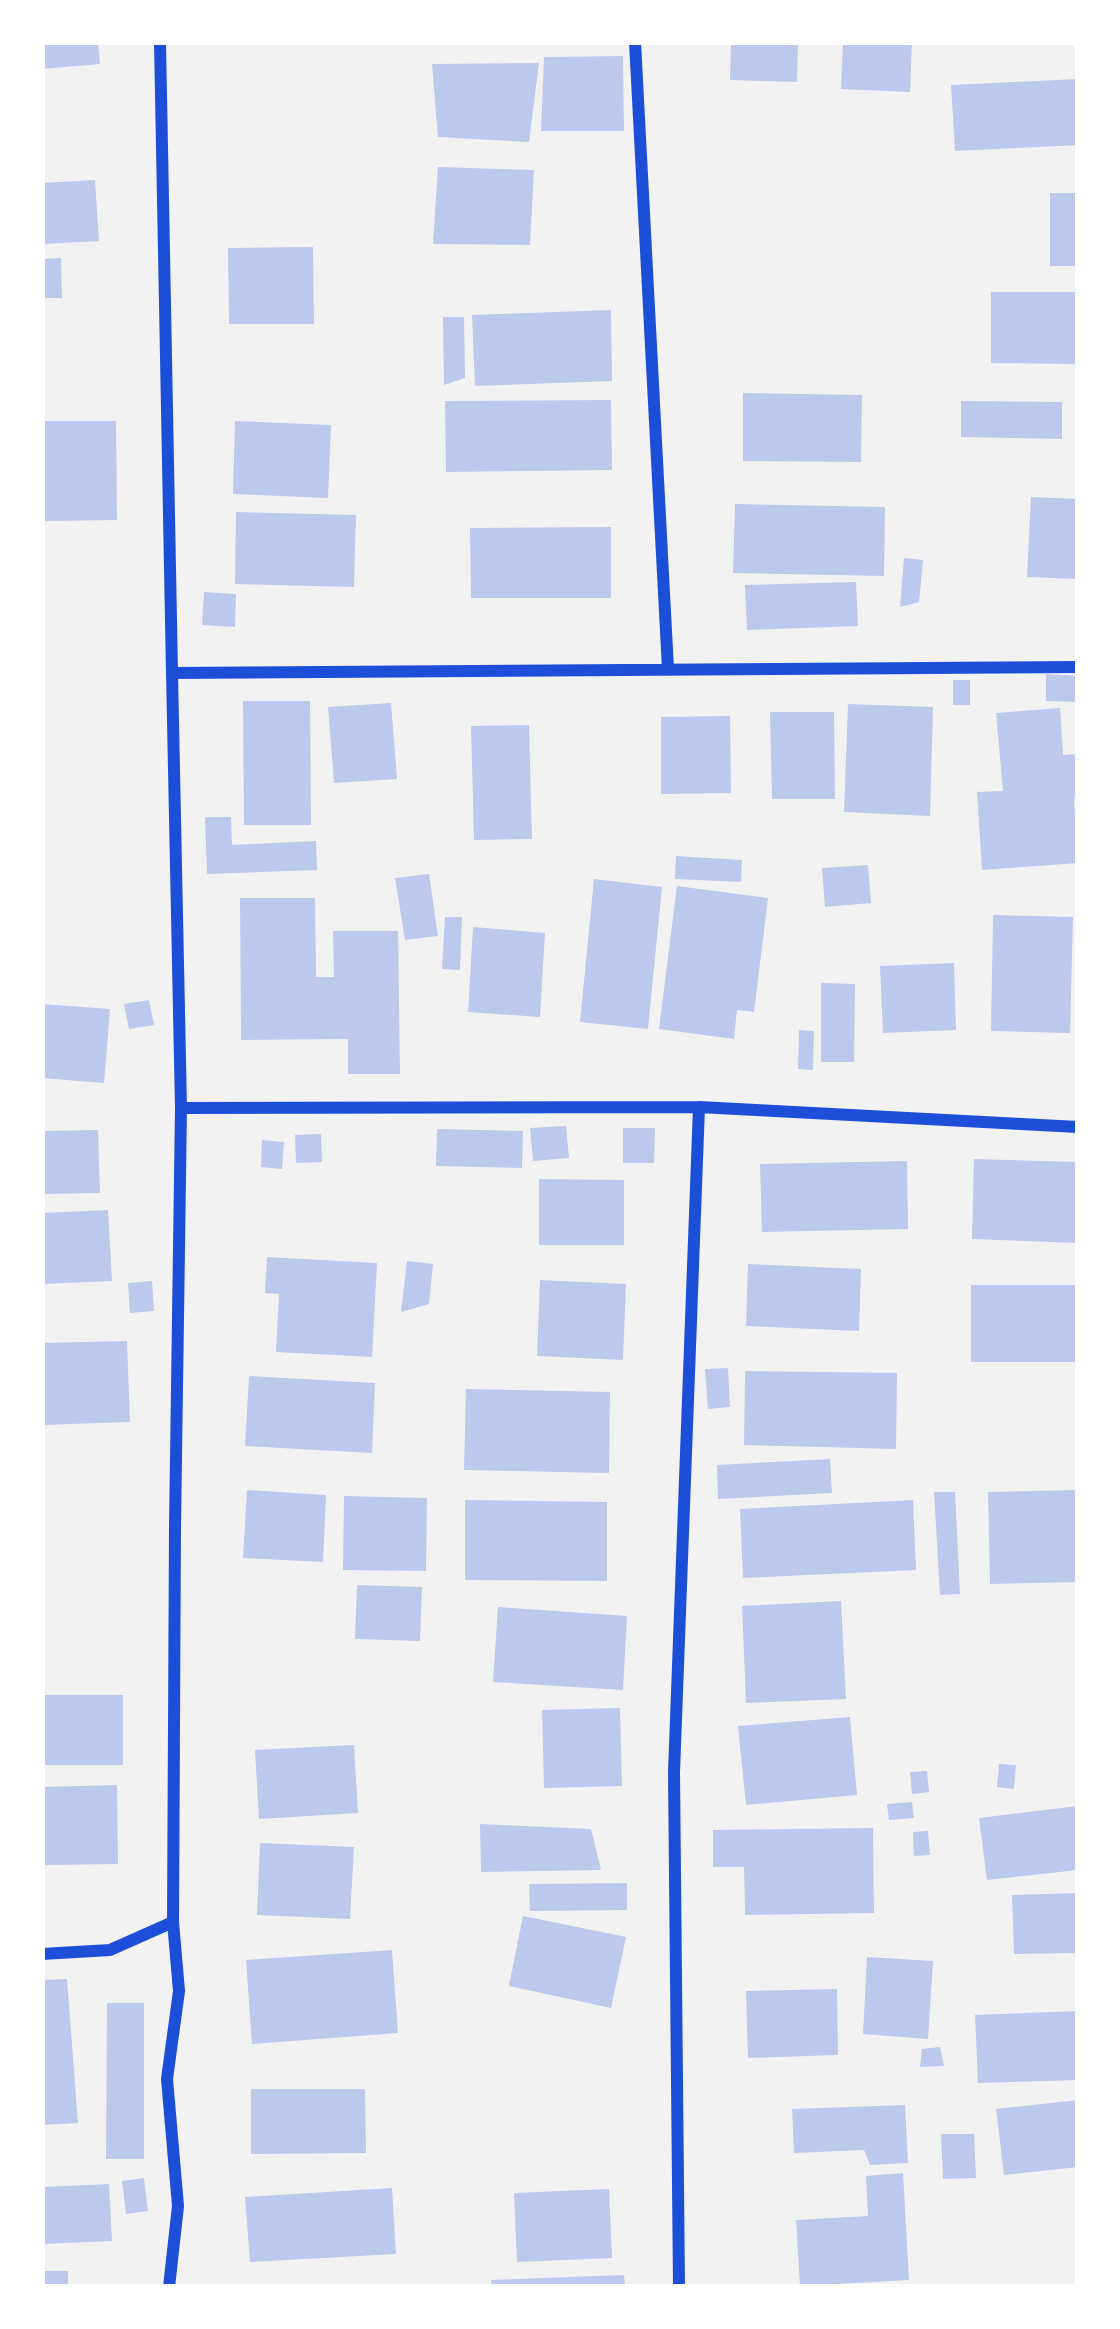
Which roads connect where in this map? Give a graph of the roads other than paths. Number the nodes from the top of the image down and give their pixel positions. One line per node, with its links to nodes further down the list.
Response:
1 (160, 42): 5 (street)
2 (635, 42): 4 (street)
3 (1078, 667): 4 (street)
4 (668, 669): 5 (street)
5 (172, 674): 7 (street)
6 (699, 1107): 7 (street); 8 (street); 12 (street)
7 (181, 1108): 9 (street)
8 (1078, 1127)
9 (173, 1922): 10 (street); 11 (street)
10 (42, 1954)
11 (170, 2287)
12 (679, 2287)

